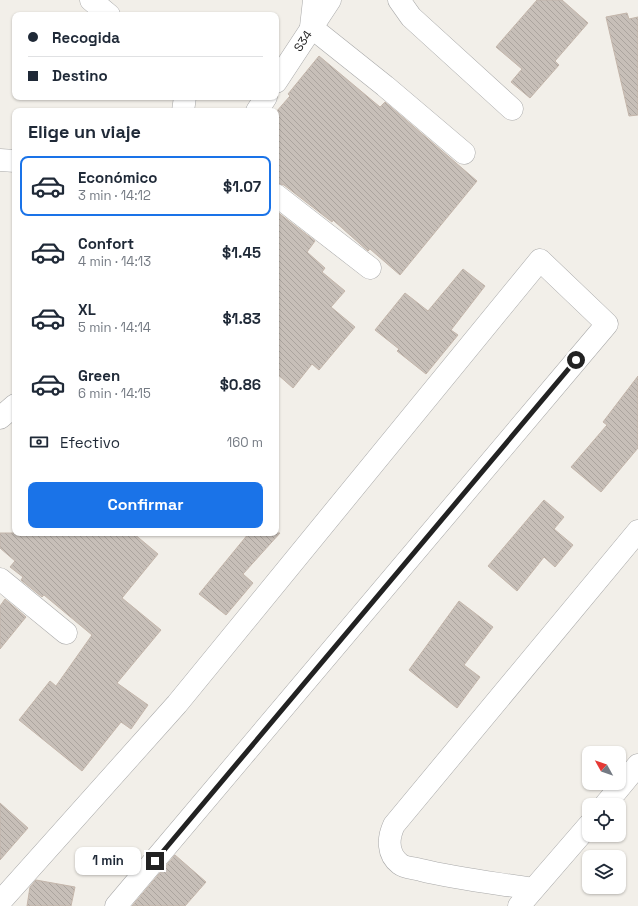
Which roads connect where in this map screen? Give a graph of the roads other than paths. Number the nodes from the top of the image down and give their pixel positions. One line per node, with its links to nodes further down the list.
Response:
1 (90, 0): 5 (street)
2 (314, 0): 6 (street)
3 (330, 0): 6 (street, S34)
4 (399, 0): 8 (street)
5 (105, 12)
6 (311, 27): 7 (street, S34); 9 (street)
7 (279, 77)
8 (512, 109)
9 (464, 153)
10 (0, 160): 11 (street)
11 (12, 161)
12 (279, 197): 13 (street)
13 (370, 268)
14 (12, 408): 15 (street)
15 (0, 418)
16 (638, 531): 22 (street)
17 (0, 579): 18 (street)
18 (66, 634)
19 (638, 765): 20 (street)
20 (611, 798)
21 (582, 833): 22 (street)
22 (533, 889): 25 (street)
23 (0, 902): 24 (street)
24 (116, 906)
25 (519, 906)

